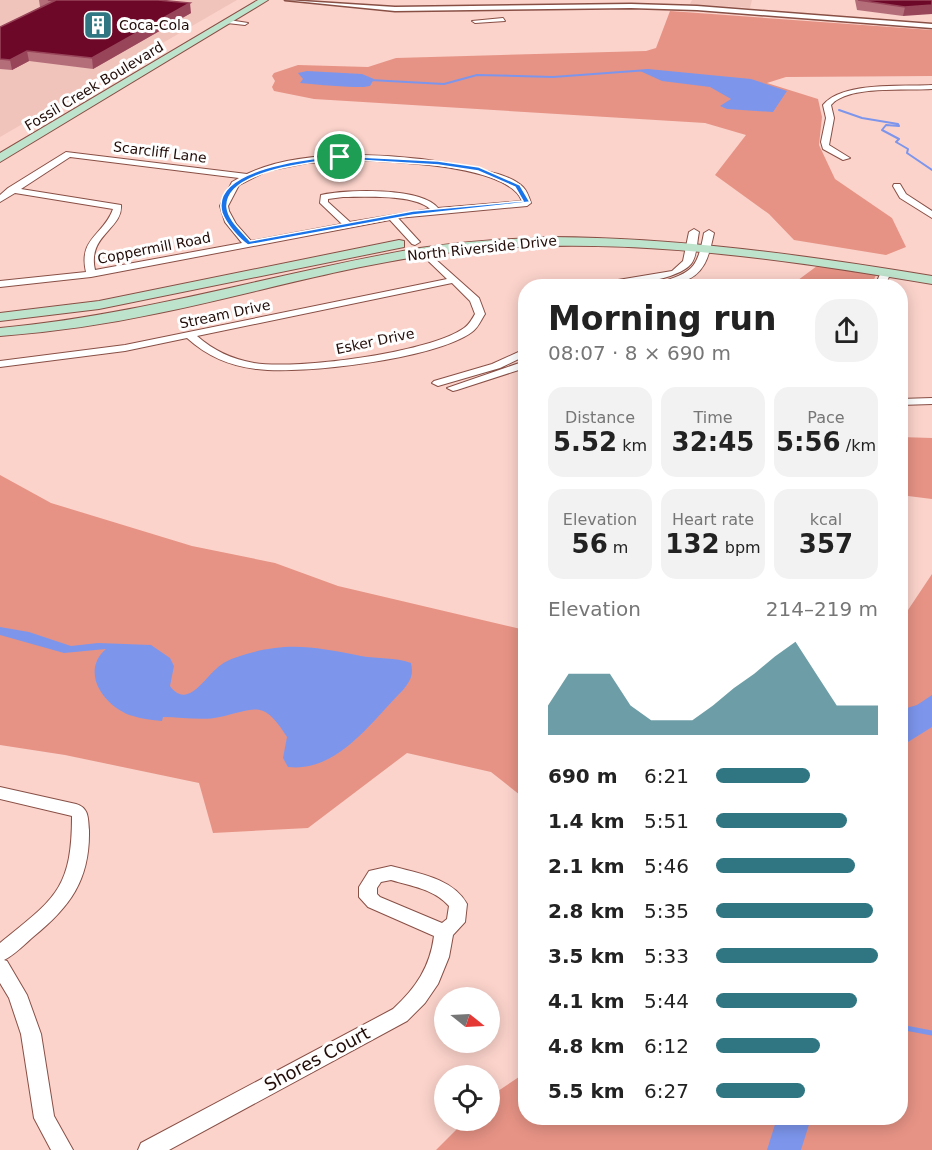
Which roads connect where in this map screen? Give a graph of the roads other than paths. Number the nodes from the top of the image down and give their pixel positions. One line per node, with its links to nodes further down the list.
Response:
1 (243, 0): 10 (main road, Fossil Creek Boulevard)
2 (264, 0): 12 (main road, Fossil Creek Boulevard)
3 (289, 0): 4 (street)
4 (474, 8): 5 (street); 7 (street)
5 (485, 8): 7 (street); 8 (street)
6 (503, 20): 7 (street)
7 (489, 21)
8 (932, 26)
9 (932, 87): 13 (street)
10 (93, 89)
11 (74, 100): 12 (main road)
12 (92, 102): 15 (main road, Fossil Creek Boulevard)
13 (828, 133): 14 (street); 14 (street)
14 (838, 153): 16 (street)
15 (0, 158)
16 (846, 158)
17 (248, 177): 20 (street, Scarcliff Lane); 22 (street, Coppermill Road); 28 (street)
18 (897, 186): 23 (street)
19 (0, 189): 20 (street)
20 (13, 190): 21 (street); 32 (street)
21 (0, 199)
22 (435, 210): 24 (street, Coppermill Road); 25 (street)
23 (932, 214)
24 (392, 217): 25 (street, Coppermill Road); 29 (street, Esker Drive)
25 (348, 225): 28 (street, Coppermill Road)
26 (693, 238): 27 (main road, North Riverside Drive); 29 (main road, North Riverside Drive); 34 (street)
27 (707, 239): 30 (main road, North Riverside Drive); 31 (main road, North Riverside Drive); 35 (street)
28 (248, 243): 32 (street, Coppermill Road)
29 (419, 247): 33 (main road, North Riverside Drive); 37 (street, Esker Drive); 40 (main road, North Riverside Drive)
30 (932, 267)
31 (886, 272): 36 (street); 38 (main road, North Riverside Drive)
32 (91, 274): 39 (street, Coppermill Road)
33 (227, 279): 40 (main road); 41 (main road, North Riverside Drive)
34 (640, 279)
35 (680, 279)
36 (883, 279)
37 (454, 280): 43 (street, Stream Drive); 43 (street, Esker Drive)
38 (932, 280)
39 (0, 284)
40 (236, 291): 42 (main road, North Riverside Drive)
41 (0, 317)
42 (0, 332)
43 (189, 335): 45 (street, Stream Drive)
44 (518, 355): 47 (street)
45 (0, 364)
46 (518, 366): 48 (street)
47 (438, 383)
48 (453, 388)
49 (932, 401): 50 (street)
50 (908, 402)
51 (0, 793): 53 (street)
52 (444, 932): 52 (street, Shores Court); 56 (street, Shores Court)
53 (0, 954)
54 (0, 967): 55 (street)
55 (63, 1150)
56 (148, 1150)

